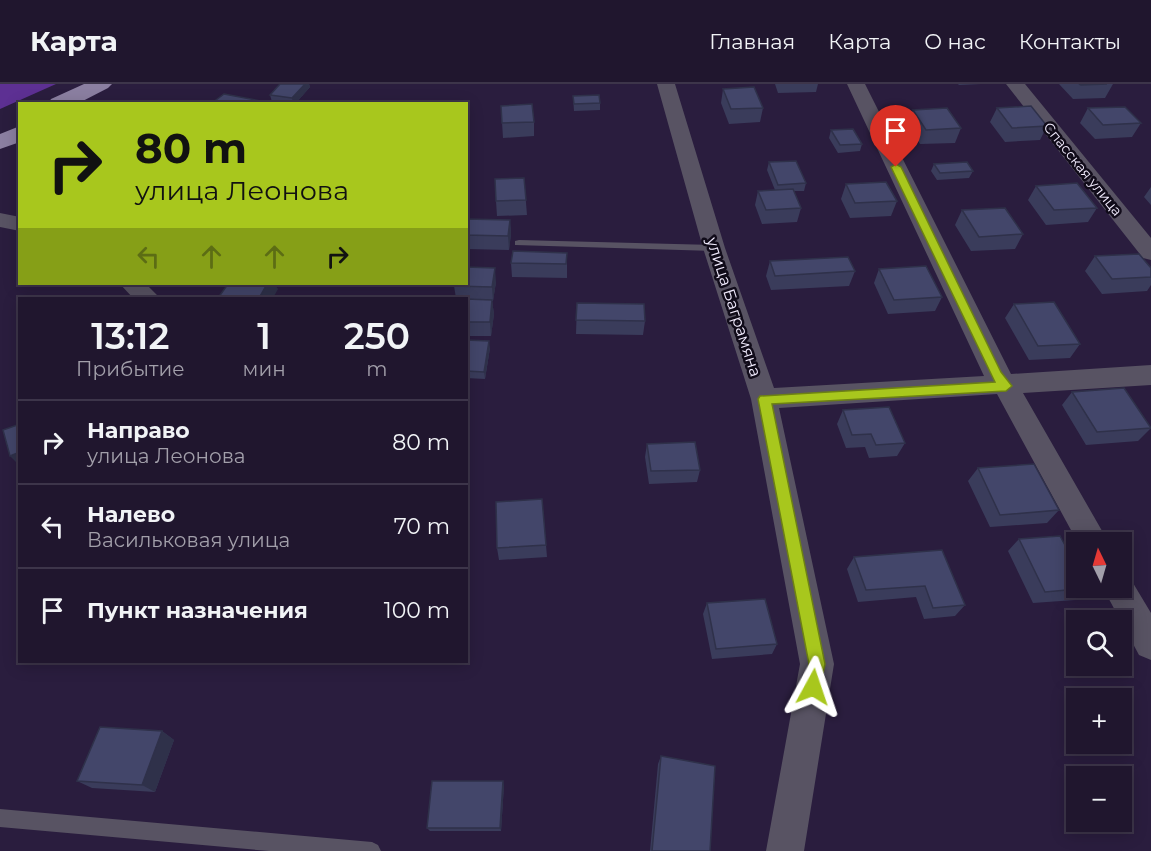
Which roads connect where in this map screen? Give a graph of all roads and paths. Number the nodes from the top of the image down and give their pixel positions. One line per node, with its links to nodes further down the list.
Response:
1 (101, 84): 6 (main road)
2 (123, 84): 7 (main road)
3 (666, 84): 15 (street, улица Баграмяна)
4 (856, 84): 20 (street)
5 (1015, 84): 16 (street, Спасская улица)
6 (63, 102)
7 (85, 102)
8 (18, 123): 9 (main road)
9 (0, 131)
10 (18, 134): 11 (main road)
11 (0, 142)
12 (0, 220): 13 (street)
13 (18, 224)
14 (519, 243): 15 (lane)
15 (714, 248): 21 (street, улица Баграмяна)
16 (1151, 253)
17 (132, 285): 18 (street)
18 (147, 297)
19 (1151, 375): 20 (street)
20 (1006, 386): 21 (street); 22 (street)
21 (764, 399): 27 (street, улица Баграмяна)
22 (1088, 532)
23 (1125, 598): 24 (street)
24 (1151, 644)
25 (0, 818): 26 (lane)
26 (372, 851)
27 (785, 851)

